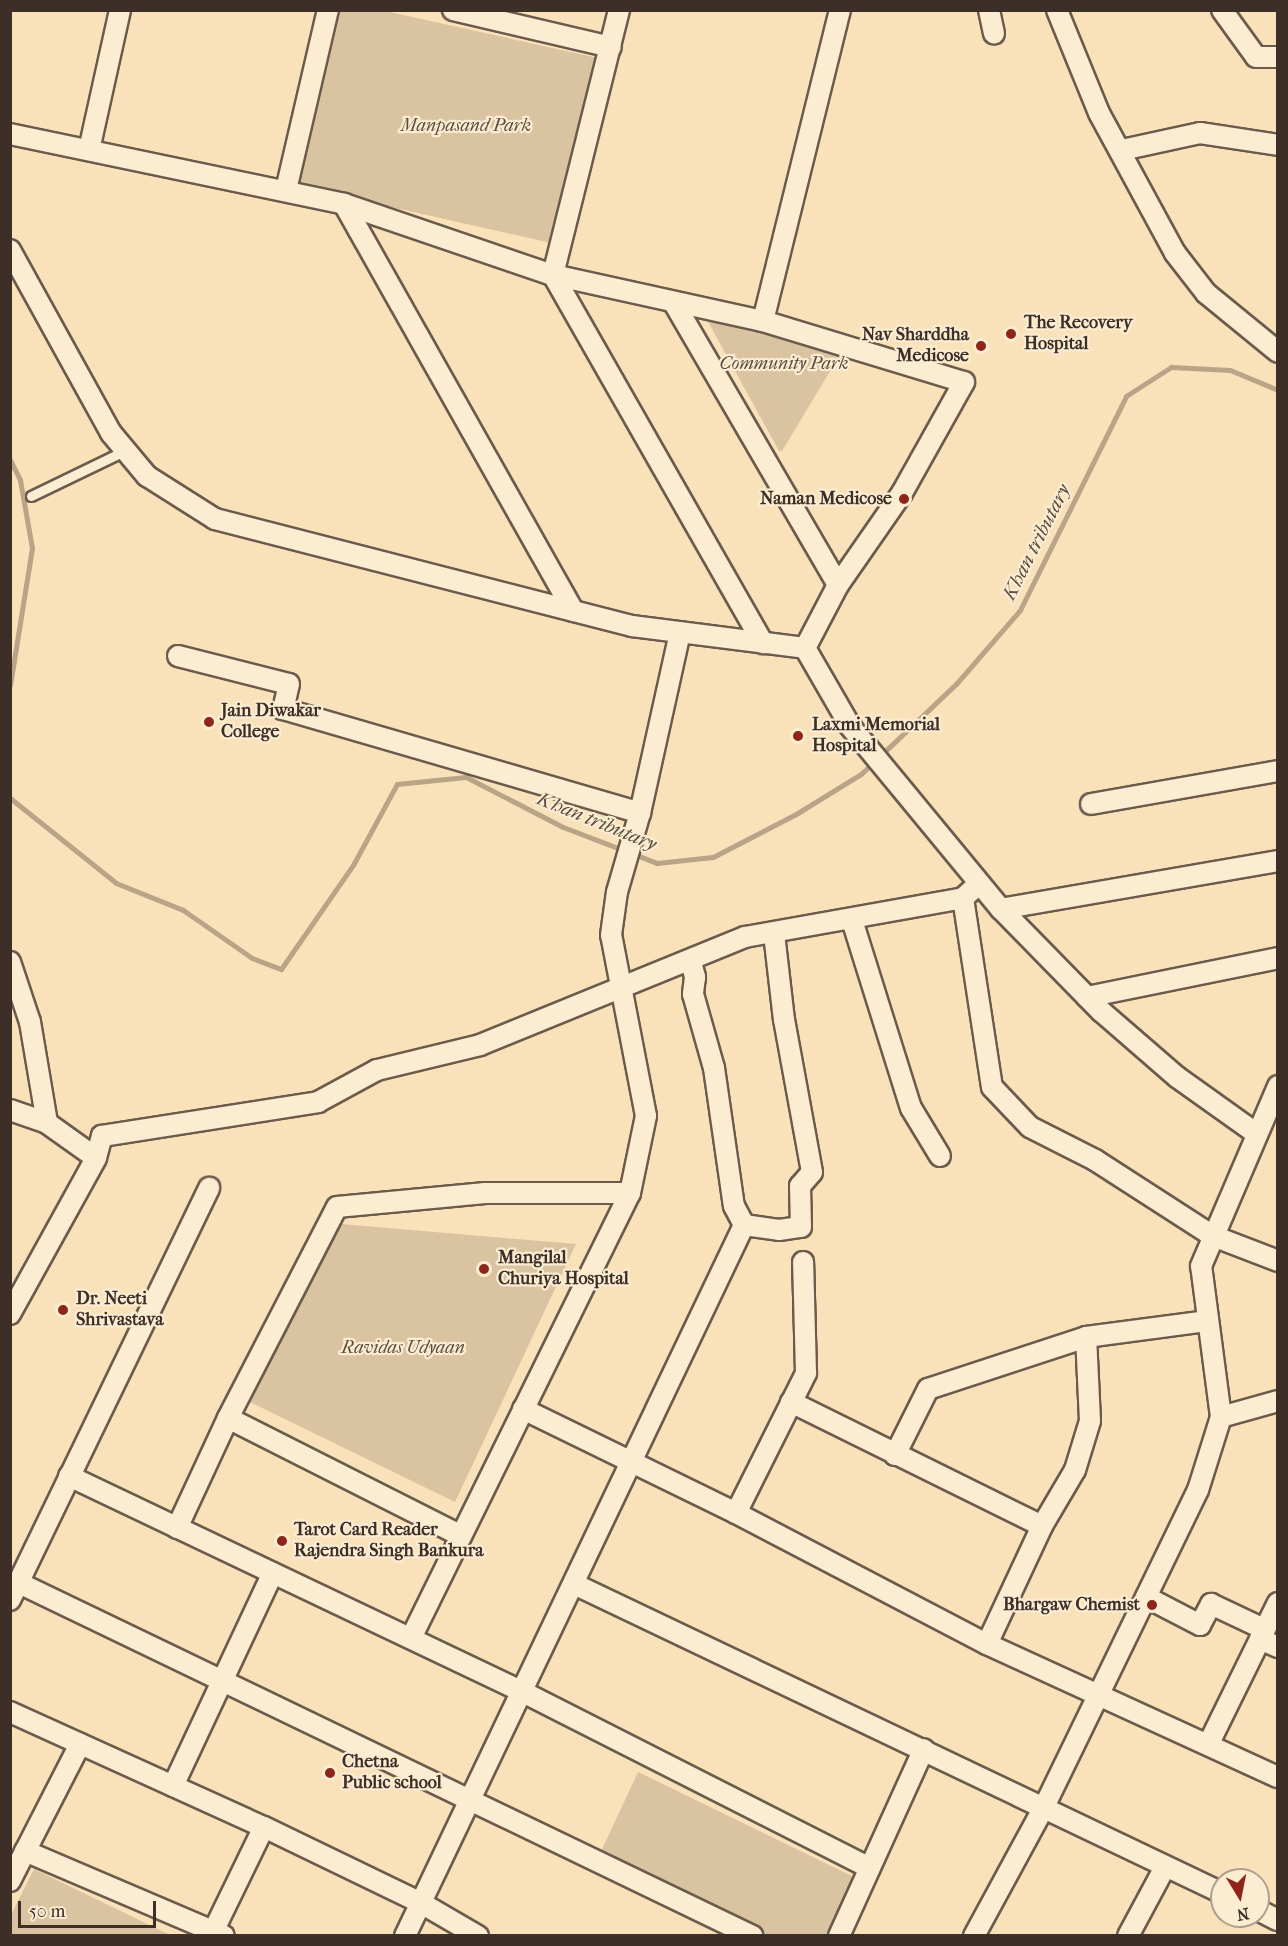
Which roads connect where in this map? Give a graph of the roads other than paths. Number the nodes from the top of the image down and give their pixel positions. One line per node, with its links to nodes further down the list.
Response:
1 (120, 10): 14 (street)
2 (328, 10): 16 (street)
3 (453, 10): 10 (street)
4 (619, 10): 10 (street)
5 (840, 10): 21 (street)
6 (989, 10): 9 (street)
7 (1057, 10): 15 (street)
8 (1222, 10): 11 (street)
9 (994, 33)
10 (611, 47): 19 (street)
11 (1278, 57)
12 (10, 134): 14 (street)
13 (1278, 145): 15 (street)
14 (89, 150): 16 (street)
15 (1122, 150): 22 (street)
16 (286, 190): 17 (street)
17 (344, 204): 19 (street); 26 (street)
18 (10, 250): 23 (street)
19 (554, 275): 20 (street); 28 (street)
20 (674, 303): 21 (street); 25 (street)
21 (763, 321): 25 (street)
22 (1278, 352)
23 (126, 450): 24 (lane); 26 (street)
24 (31, 496)
25 (838, 585): 29 (street)
26 (573, 611): 27 (street)
27 (680, 632): 28 (street); 33 (street)
28 (763, 643): 29 (street)
29 (805, 648): 35 (street)
30 (178, 656): 33 (street)
31 (1278, 771): 32 (street)
32 (1090, 804)
33 (638, 820): 43 (street)
34 (1278, 861): 37 (street)
35 (981, 881): 36 (street); 37 (street)
36 (963, 898): 38 (street); 54 (street)
37 (1001, 909): 44 (street)
38 (852, 920): 39 (street); 49 (street)
39 (774, 933): 42 (street); 53 (street)
40 (1278, 958): 44 (street)
41 (10, 962): 47 (street)
42 (691, 962): 43 (street); 53 (street)
43 (621, 989): 50 (street); 52 (street)
44 (1087, 997): 48 (street)
45 (1278, 1086): 48 (street)
46 (10, 1110): 47 (street)
47 (47, 1123): 50 (street)
48 (1257, 1134): 54 (street)
49 (940, 1156)
50 (96, 1158): 57 (street)
51 (209, 1188): 67 (street)
52 (630, 1193): 62 (street); 64 (street)
53 (744, 1224): 66 (street)
54 (1213, 1236): 55 (street); 58 (street)
55 (1278, 1261)
56 (803, 1262): 61 (street)
57 (10, 1314)
58 (1208, 1321): 59 (street); 63 (street)
59 (1086, 1338): 65 (street); 69 (street)
60 (1278, 1401): 63 (street)
61 (791, 1402): 65 (street); 68 (street)
62 (523, 1409): 66 (street); 71 (street)
63 (1221, 1417): 75 (street)
64 (228, 1418): 70 (street); 71 (street)
65 (896, 1455): 69 (street)
66 (630, 1461): 68 (street); 73 (street)
67 (69, 1476): 70 (street); 74 (street)
68 (736, 1513): 79 (street)
69 (1042, 1526): 79 (street)
70 (177, 1528): 72 (street)
71 (460, 1535): 77 (street)
72 (273, 1573): 77 (street); 80 (street)
73 (574, 1584): 81 (street); 86 (street)
74 (15, 1591): 80 (street)
75 (1146, 1597): 78 (street); 82 (street)
76 (1278, 1603): 78 (street)
77 (411, 1638): 81 (street)
78 (1267, 1638): 84 (street)
79 (987, 1644): 82 (street)
80 (225, 1682): 88 (street); 89 (street)
81 (521, 1691): 89 (street); 94 (street)
82 (1096, 1696): 84 (street); 90 (street)
83 (10, 1712): 85 (street)
84 (1209, 1743): 87 (street)
85 (80, 1744): 88 (street); 92 (street)
86 (924, 1749): 90 (street); 94 (street)
87 (1278, 1776)
88 (173, 1786): 91 (street)
89 (471, 1800): 97 (street); 101 (street)
90 (1044, 1807): 93 (street); 103 (street)
91 (264, 1827): 97 (street); 98 (street)
92 (25, 1851): 95 (street); 98 (street)
93 (1165, 1867): 96 (street); 104 (street)
94 (870, 1868): 102 (street)
95 (10, 1881)
96 (1210, 1888)
97 (421, 1903): 99 (street); 100 (street)
98 (216, 1934)
99 (405, 1935)
100 (478, 1935)
101 (752, 1935)
102 (839, 1935)
103 (974, 1935)
104 (1128, 1935)

